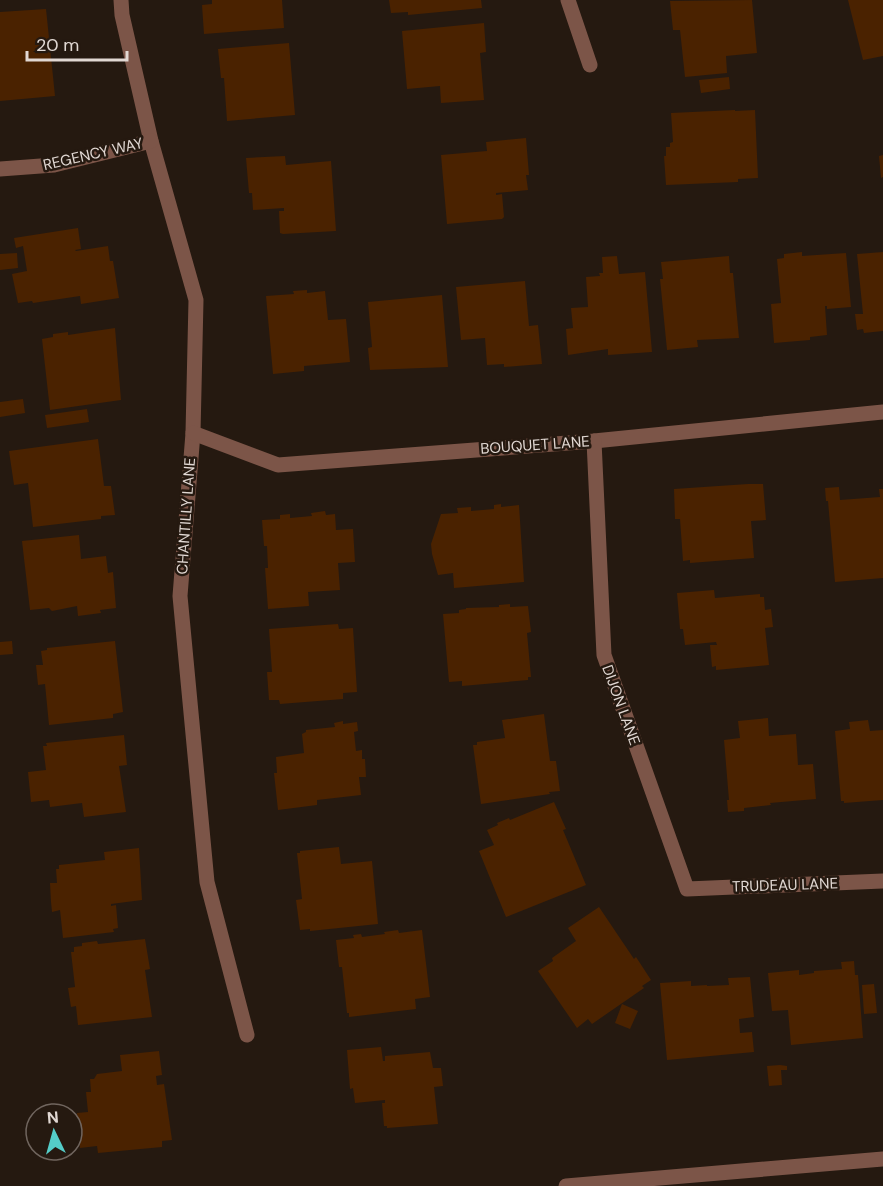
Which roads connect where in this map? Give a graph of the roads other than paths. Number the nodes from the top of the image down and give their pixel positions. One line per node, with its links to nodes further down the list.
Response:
1 (121, 0): 4 (street, CHANTILLY LANE)
2 (568, 0): 3 (street)
3 (590, 65)
4 (151, 141): 5 (street, REGENCY WAY); 7 (street, CHANTILLY LANE)
5 (0, 169)
6 (883, 412): 8 (street, BOUQUET LANE)
7 (193, 433): 8 (street, BOUQUET LANE); 11 (street, CHANTILLY LANE)
8 (594, 441): 10 (street, DIJON LANE)
9 (883, 881): 10 (street, TRUDEAU LANE)
10 (687, 889)
11 (247, 1035)
12 (883, 1159): 13 (street)
13 (566, 1186)

